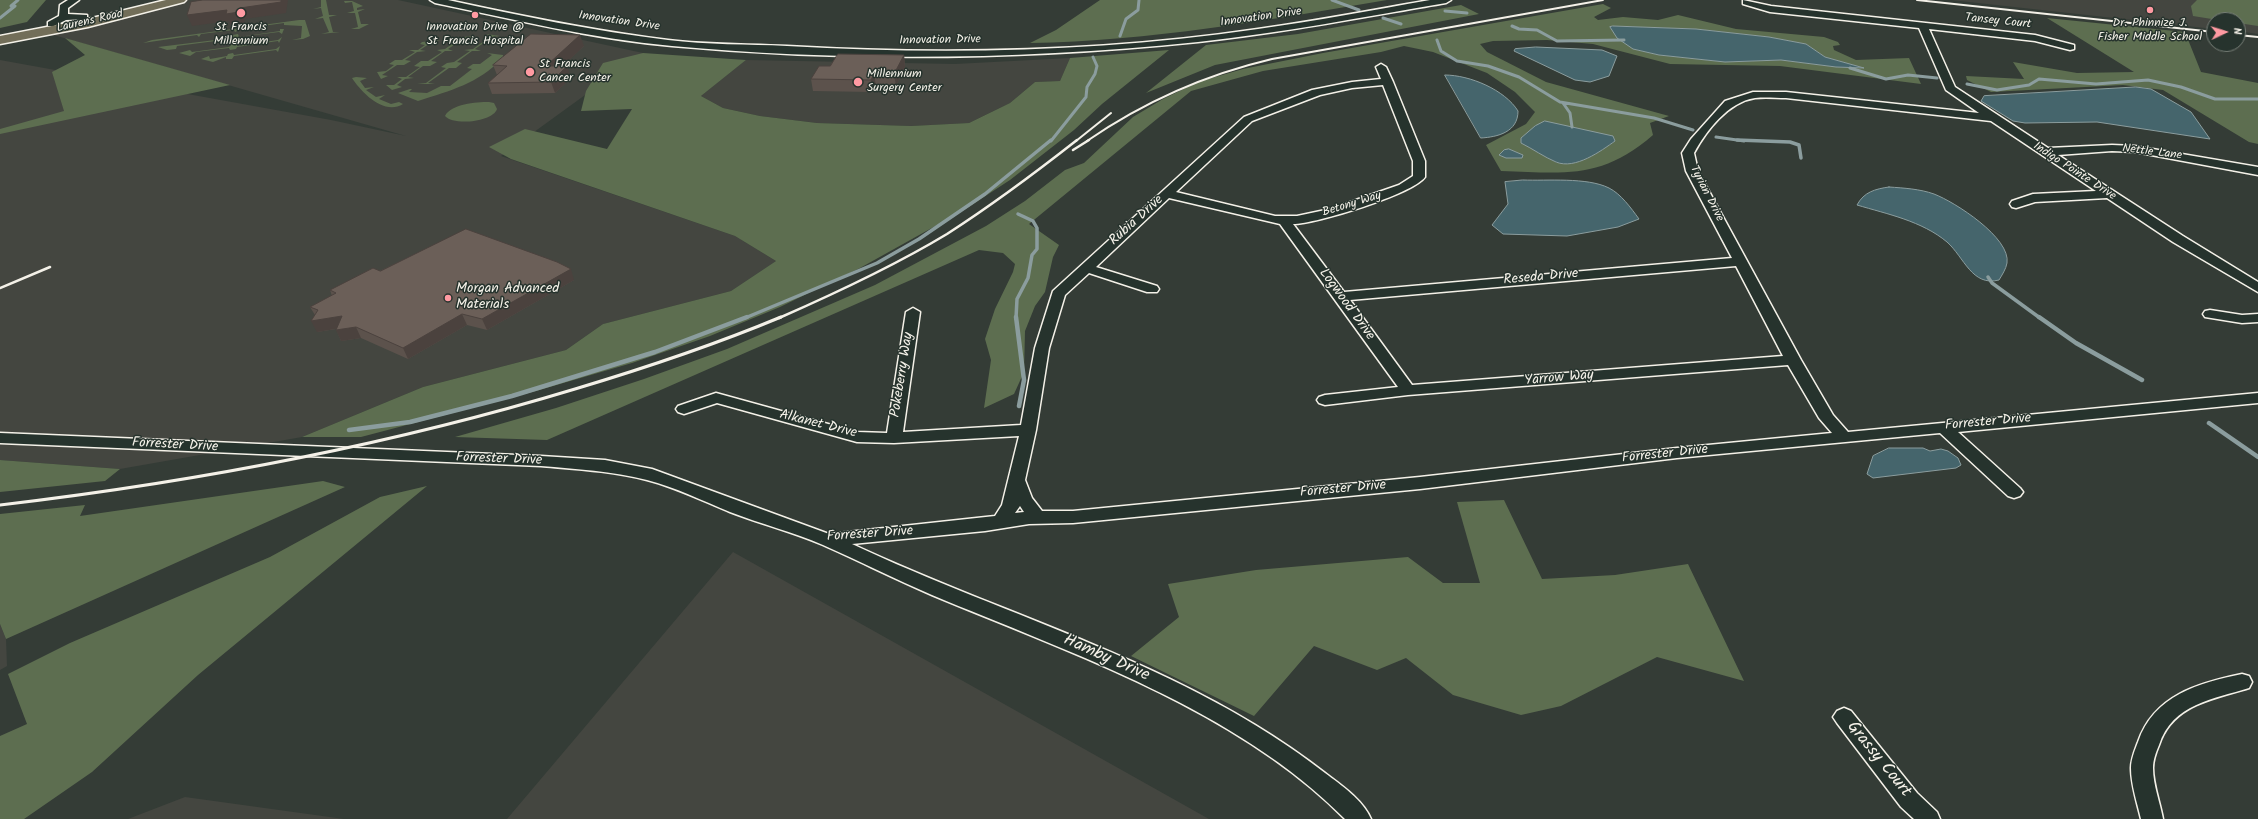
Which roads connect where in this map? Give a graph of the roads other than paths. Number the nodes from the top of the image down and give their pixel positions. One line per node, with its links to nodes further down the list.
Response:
1 (74, 0): 7 (street)
2 (154, 0): 8 (main road, Laurens Road)
3 (180, 0): 12 (main road, Laurens Road)
4 (435, 0): 5 (street, Innovation Drive)
5 (1446, 0)
6 (1746, 2): 10 (street, Tansey Court)
7 (64, 17): 8 (street); 9 (street)
8 (84, 17): 9 (main road, Laurens Road)
9 (51, 24): 11 (main road, Laurens Road)
10 (1923, 27): 13 (street, Tansey Court); 16 (street, Indigo Pointe Drive)
11 (0, 34)
12 (0, 40)
13 (2070, 46)
14 (1381, 67): 15 (street, Betony Way)
15 (1388, 82): 19 (street, Rubia Drive); 22 (street, Betony Way)
16 (1993, 118): 17 (street, Indigo Pointe Drive); 23 (street, Tyrian Drive)
17 (2044, 152): 18 (street, Nettle Lane); 20 (street, Indigo Pointe Drive)
18 (2258, 171)
19 (1167, 194): 22 (street, Betony Way); 24 (street, Rubia Drive)
20 (2109, 194): 21 (street); 25 (street, Indigo Pointe Drive)
21 (2016, 204)
22 (1284, 220): 27 (street, Logwood Drive)
23 (1741, 261): 27 (street, Reseda Drive); 31 (street, Tyrian Drive)
24 (1086, 268): 26 (street); 37 (street, Rubia Drive)
25 (2258, 288)
26 (1152, 289)
27 (1340, 297): 32 (street, Logwood Drive)
28 (913, 312): 40 (street, Pokeberry Way)
29 (2210, 314): 30 (street)
30 (2258, 318)
31 (1793, 360): 32 (street, Yarrow Way); 38 (street, Tyrian Drive)
32 (1408, 390): 34 (street, Yarrow Way)
33 (2258, 398): 36 (street, Forrester Drive)
34 (1325, 400)
35 (684, 409): 40 (street, Alkanet Drive)
36 (1943, 427): 38 (street, Forrester Drive); 42 (street)
37 (1028, 430): 40 (street, Alkanet Drive); 41 (street, Rubia Drive)
38 (1844, 437): 44 (street, Forrester Drive)
39 (0, 438): 46 (street, Forrester Drive)
40 (894, 438)
41 (1017, 480): 43 (street); 45 (street, Rubia Drive)
42 (2014, 492)
43 (1036, 516): 44 (street, Forrester Drive); 45 (street, Forrester Drive)
44 (1073, 516): 45 (street, Forrester Drive)
45 (993, 523): 46 (street, Forrester Drive)
46 (828, 540): 49 (street, Hamby Drive)
47 (2242, 682): 51 (street)
48 (1844, 717): 50 (street, Grassy Court)
49 (1360, 819)
50 (1929, 819)
51 (2152, 819)

